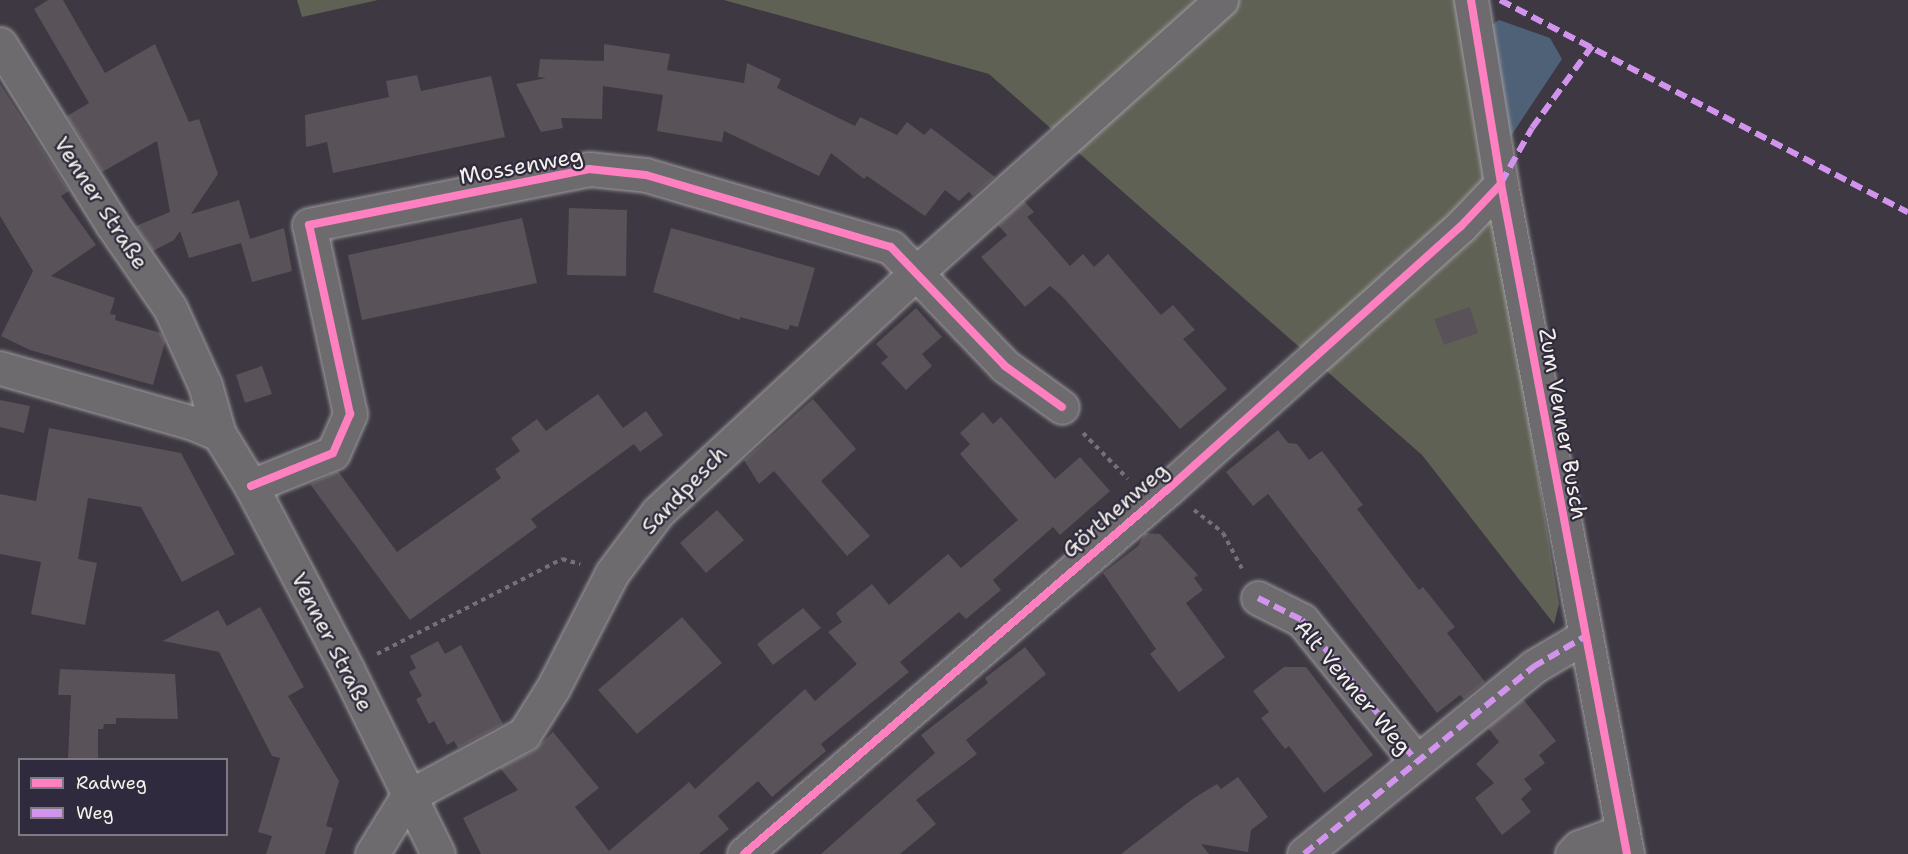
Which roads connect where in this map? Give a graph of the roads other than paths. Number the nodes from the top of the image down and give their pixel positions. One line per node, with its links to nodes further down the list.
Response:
1 (1221, 0): 5 (street, Sandpesch)
2 (1471, 0): 4 (street, Zum Venner Busch)
3 (0, 44): 8 (street, Venner Straße)
4 (1501, 184): 11 (street, Zum Venner Busch); 17 (street, Görthenweg)
5 (916, 272): 7 (street, Mossenweg); 9 (street, Mossenweg); 13 (street, Sandpesch)
6 (0, 368): 8 (street)
7 (1062, 407)
8 (219, 434): 9 (street, Venner Straße)
9 (251, 486): 13 (street, Venner Straße)
10 (1258, 598): 12 (street, Alt Venner Weg)
11 (1584, 637): 12 (street, Alt Venner Weg); 14 (street, Zum Venner Busch)
12 (1416, 761): 18 (street, Alt Venner Weg)
13 (407, 797): 15 (street); 16 (street, Venner Straße)
14 (1625, 842): 19 (street)
15 (372, 854)
16 (438, 854)
17 (744, 854)
18 (1304, 854)
19 (1572, 854)

